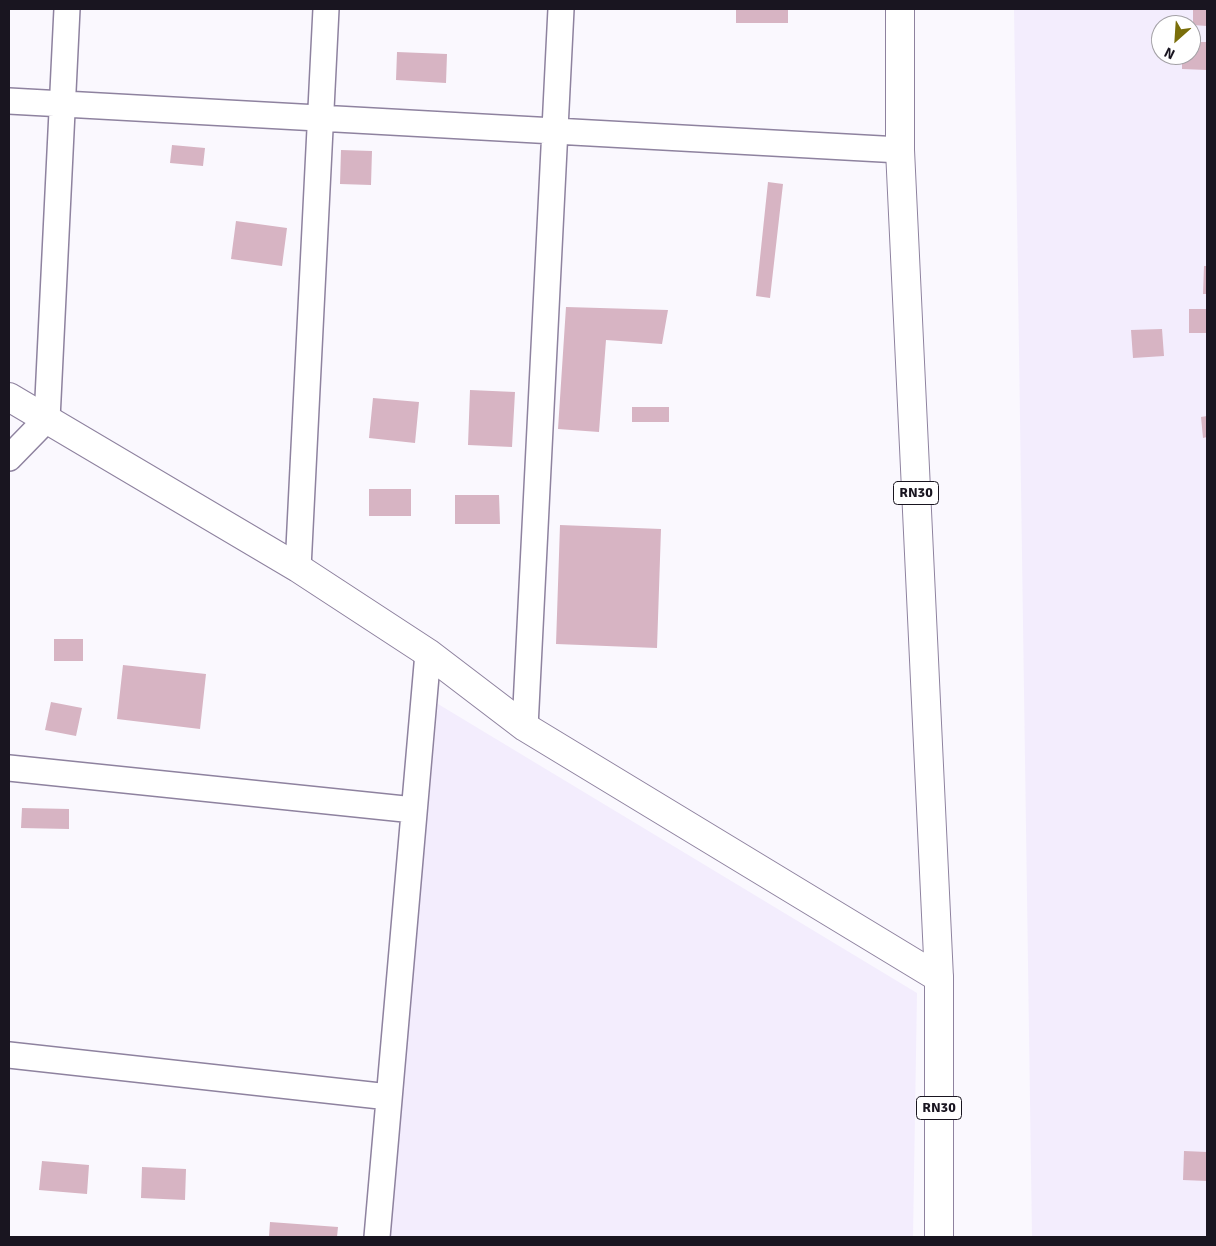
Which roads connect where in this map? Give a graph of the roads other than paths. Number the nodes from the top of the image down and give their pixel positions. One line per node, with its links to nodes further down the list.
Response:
1 (67, 9): 6 (street)
2 (326, 9): 7 (street)
3 (561, 9): 8 (street)
4 (900, 9): 9 (main road, RN30)
5 (9, 101): 6 (street)
6 (62, 104): 7 (street); 11 (street)
7 (321, 118): 8 (street); 13 (street)
8 (554, 131): 9 (street); 15 (street)
9 (900, 150): 18 (main road, RN30)
10 (9, 396): 11 (main road)
11 (46, 419): 12 (street); 13 (main road)
12 (9, 458)
13 (298, 568): 14 (main road)
14 (428, 653): 15 (main road); 17 (street)
15 (525, 726): 18 (main road)
16 (9, 768): 17 (street)
17 (414, 810): 20 (street)
18 (939, 978): 22 (main road, RN30)
19 (9, 1055): 20 (street)
20 (389, 1097): 21 (street)
21 (376, 1237)
22 (939, 1237)

